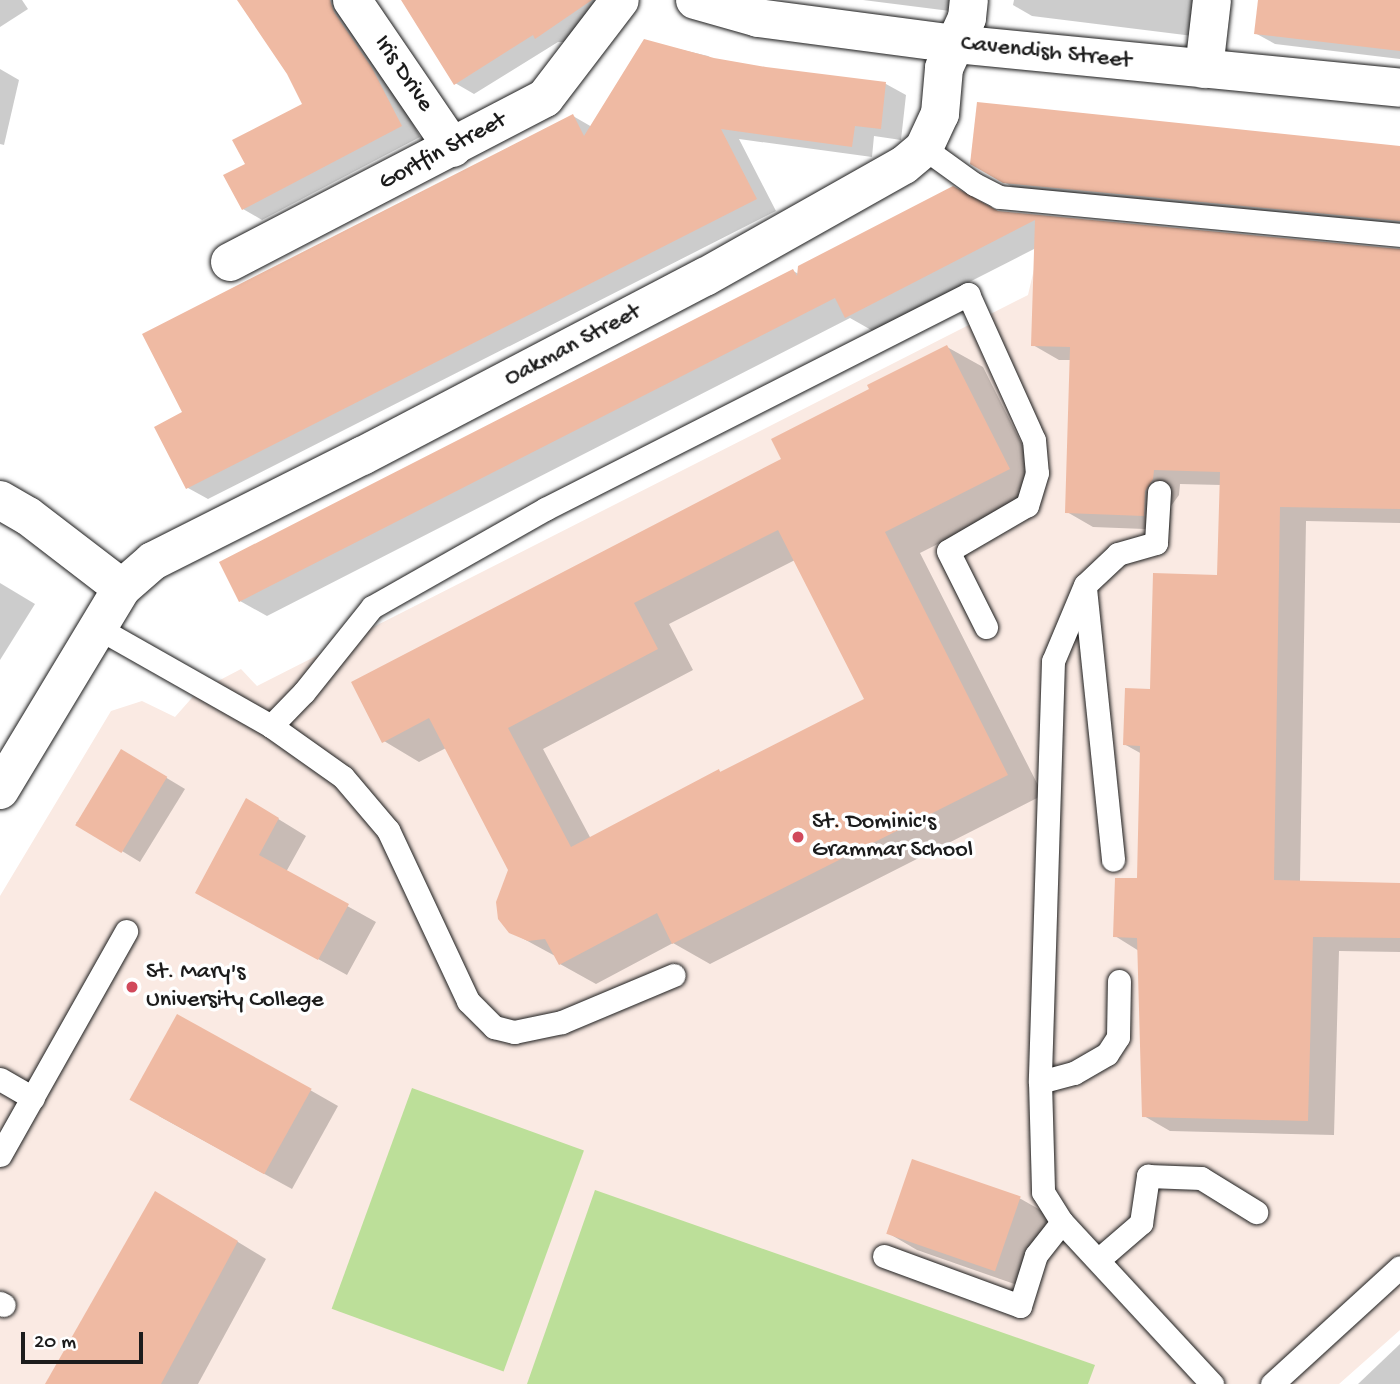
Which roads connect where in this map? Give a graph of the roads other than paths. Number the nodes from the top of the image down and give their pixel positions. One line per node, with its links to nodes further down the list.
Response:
1 (352, 0): 9 (street, Iris Drive)
2 (620, 0): 9 (street, Gortfin Street)
3 (969, 0): 6 (street, Oakman Street)
4 (1212, 0): 7 (street)
5 (717, 4): 6 (street, Cavendish Street)
6 (955, 44): 7 (street, Cavendish Street); 10 (street, Oakman Street)
7 (1204, 69): 8 (street, Cavendish Street)
8 (1400, 88)
9 (453, 148): 12 (street, Gortfin Street)
10 (924, 148): 11 (lane); 16 (street, Oakman Street)
11 (1400, 235)
12 (230, 262)
13 (1158, 492): 15 (lane)
14 (0, 500): 16 (street)
15 (1085, 585): 21 (lane); 26 (lane)
16 (122, 588): 18 (street, Oakman Street)
17 (986, 627): 19 (lane)
18 (98, 628): 19 (lane); 20 (street, Oakman Street)
19 (271, 726): 23 (lane)
20 (0, 790)
21 (1113, 860)
22 (126, 931): 27 (lane)
23 (674, 975)
24 (1119, 981): 26 (lane)
25 (0, 1079): 27 (lane)
26 (1040, 1082): 30 (lane)
27 (33, 1098): 28 (lane)
28 (0, 1155)
29 (1256, 1212): 32 (lane)
30 (1062, 1222): 31 (lane); 32 (lane)
31 (884, 1256)
32 (1098, 1260): 34 (lane)
33 (1400, 1267): 35 (lane)
34 (1212, 1384)
35 (1272, 1384)

